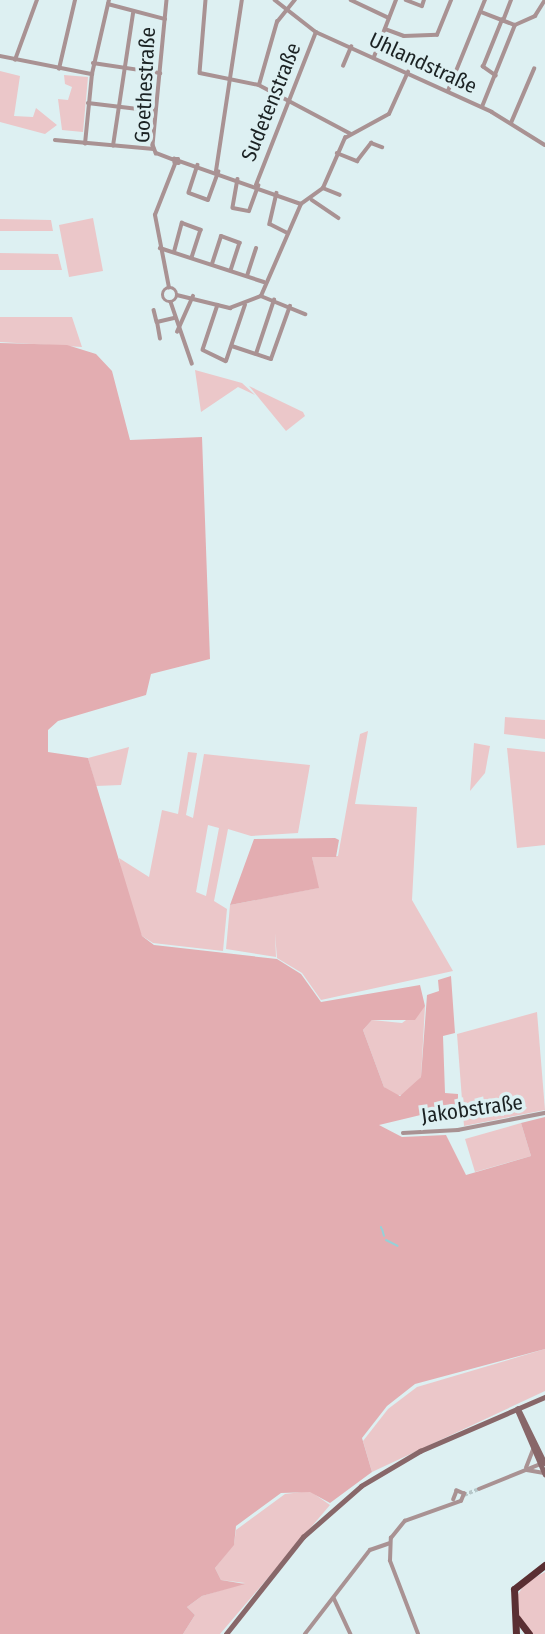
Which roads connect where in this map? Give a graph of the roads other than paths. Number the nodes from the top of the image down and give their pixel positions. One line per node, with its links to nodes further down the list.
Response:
1 (37, 0): 29 (street)
2 (75, 0): 33 (street)
3 (167, 0): 21 (street, Goethestraße)
4 (206, 0): 38 (street)
5 (242, 0): 38 (street)
6 (275, 0): 17 (street, Uhlandstraße)
7 (295, 0): 17 (street)
8 (351, 0): 20 (street)
9 (396, 0): 20 (street)
10 (406, 0): 11 (street)
11 (424, 0)
12 (451, 0): 24 (street)
13 (485, 0): 18 (street)
14 (511, 0): 22 (street)
15 (545, 0): 23 (street)
16 (108, 2): 19 (street); 30 (street)
17 (286, 10): 25 (street, Uhlandstraße); 40 (street)
18 (481, 12): 22 (street); 41 (street)
19 (133, 14): 21 (street); 32 (street)
20 (389, 18): 24 (street)
21 (165, 19): 36 (street, Goethestraße)
22 (502, 21): 23 (street); 39 (street)
23 (515, 25): 39 (street)
24 (385, 29): 28 (street)
25 (316, 32): 26 (street, Uhlandstraße); 42 (street, Sudetenstraße)
26 (351, 47): 28 (street, Uhlandstraße); 31 (street, Uhlandstraße)
27 (0, 56): 29 (street)
28 (374, 57): 35 (street, Uhlandstraße)
29 (15, 60): 33 (street)
30 (93, 63): 32 (street); 37 (street)
31 (342, 66)
32 (122, 67): 36 (street); 44 (street)
33 (59, 69): 37 (street)
34 (534, 69): 47 (street)
35 (408, 72): 41 (street, Uhlandstraße); 48 (street)
36 (160, 73): 46 (street, Goethestraße)
37 (92, 74): 43 (street)
38 (230, 76): 40 (street); 58 (street)
39 (496, 76): 45 (street)
40 (259, 85): 42 (street)
41 (448, 91): 45 (street, Uhlandstraße)
42 (289, 99): 48 (street); 60 (street, Sudetenstraße)
43 (88, 103): 44 (street); 50 (street)
44 (119, 107): 46 (street); 52 (street)
45 (482, 107): 47 (street, Uhlandstraße)
46 (156, 111): 54 (street, Goethestraße)
47 (511, 123): 51 (street, Uhlandstraße)
48 (351, 134): 55 (street)
49 (55, 140): 50 (street)
50 (85, 144): 52 (street)
51 (545, 145)
52 (113, 146): 54 (street)
53 (382, 147): 55 (street)
54 (154, 149): 56 (street, Goethestraße)
55 (337, 153): 61 (street)
56 (176, 162): 57 (street, Goethestraße); 68 (street)
57 (198, 165): 58 (street, Goethestraße); 58 (street)
58 (217, 172): 59 (street, Goethestraße)
59 (238, 179): 60 (street, Goethestraße); 60 (street, Sudetenstraße)
60 (257, 185): 62 (street, Goethestraße)
61 (323, 188): 63 (street); 64 (street)
62 (277, 193): 65 (street, Goethestraße); 67 (street)
63 (340, 195)
64 (312, 200): 65 (street); 66 (street)
65 (301, 204): 67 (street)
66 (339, 218)
67 (288, 233): 75 (street)
68 (160, 248): 70 (street); 76 (street)
69 (256, 248): 74 (street)
70 (174, 252): 71 (street); 71 (street)
71 (192, 257): 72 (street)
72 (212, 264): 73 (street); 73 (street)
73 (231, 271): 74 (street)
74 (247, 276): 75 (street)
75 (264, 282): 79 (street)
76 (169, 288): 77 (street); 81 (street)
77 (177, 295): 78 (street); 81 (street)
78 (194, 296): 82 (street); 89 (street)
79 (261, 296): 80 (street); 83 (street)
80 (274, 300): 84 (street); 92 (street)
81 (171, 302): 87 (street)
82 (218, 305): 83 (street); 91 (street)
83 (245, 305): 91 (street)
84 (290, 306): 86 (street); 92 (street)
85 (153, 310): 88 (street)
86 (305, 314)
87 (174, 318): 88 (street); 89 (street)
88 (157, 322): 90 (street)
89 (177, 332): 93 (street)
90 (160, 340)
91 (232, 346): 92 (street)
92 (256, 354)
93 (192, 363)
94 (545, 1114): 95 (street, Jakobstraße)
95 (403, 1133)
96 (545, 1397): 97 (main road)
97 (531, 1403): 98 (main road); 100 (main road)
98 (518, 1408): 99 (main road); 100 (main road)
99 (500, 1416): 100 (main road); 110 (main road)
100 (523, 1420): 101 (main road); 102 (main road)
101 (533, 1447): 102 (main road); 103 (street)
102 (544, 1463): 103 (street); 104 (main road)
103 (525, 1470): 104 (street); 105 (street)
104 (545, 1474)
105 (479, 1489)
106 (454, 1499): 107 (street)
107 (390, 1543): 109 (street); 113 (street)
108 (545, 1567): 114 (highway); 115 (highway)
109 (333, 1598): 111 (street); 112 (street)
110 (226, 1634)
111 (305, 1634)
112 (351, 1634)
113 (418, 1634)
114 (516, 1634)
115 (529, 1634)

